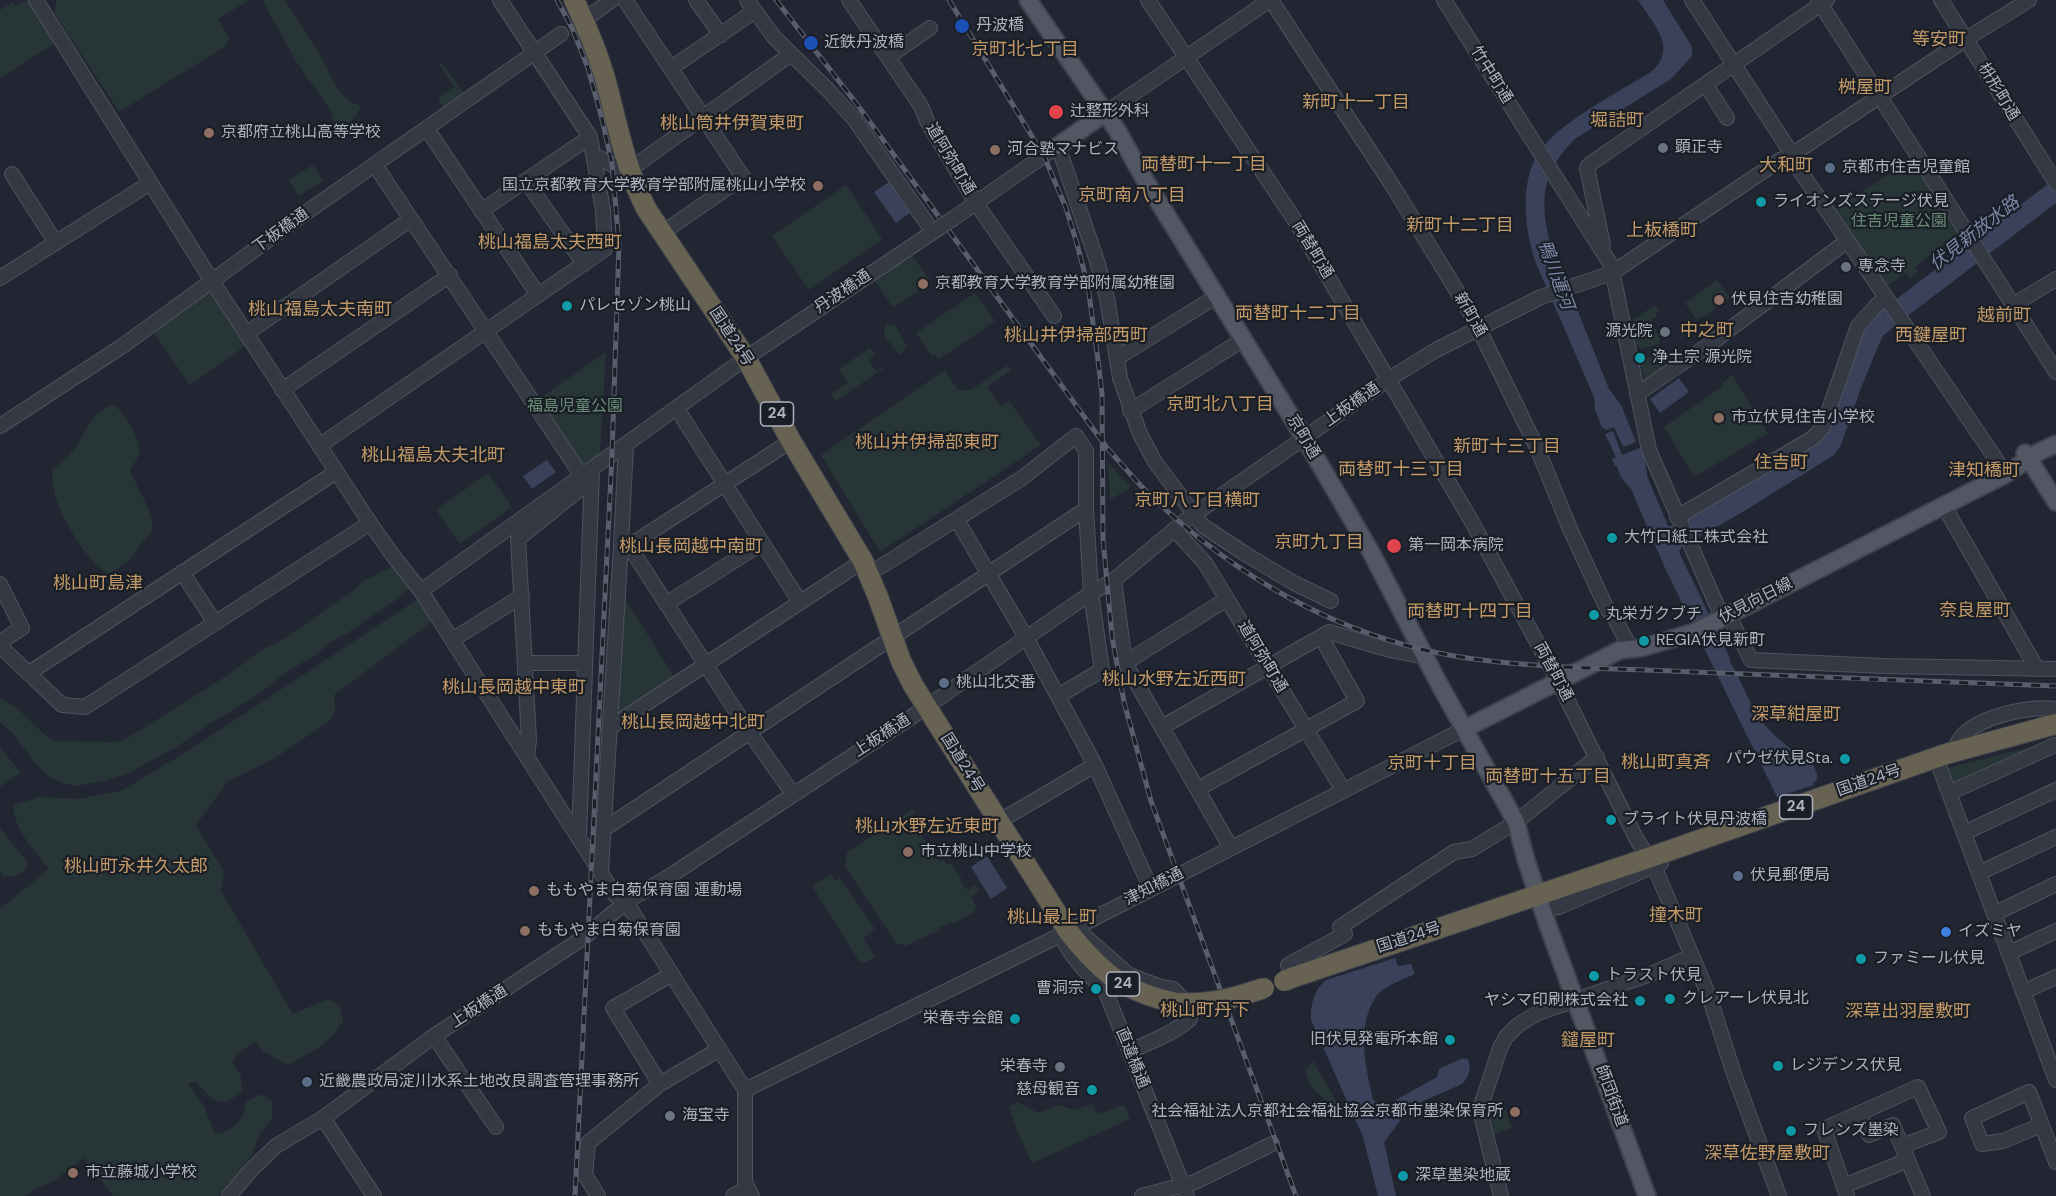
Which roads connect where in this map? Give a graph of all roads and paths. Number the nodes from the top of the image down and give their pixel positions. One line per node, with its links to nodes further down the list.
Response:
1 (36, 0): 43 (street)
2 (500, 0): 22 (street)
3 (574, 0): 17 (highway, 国道24号 / 24)
4 (612, 0): 17 (street)
5 (625, 0): 27 (street)
6 (696, 0): 20 (street)
7 (849, 0): 24 (street, 道阿弥町通)
8 (1028, 0): 30 (main road, 京町通)
9 (1148, 0): 25 (street, 両替町通)
10 (1271, 0): 25 (street, 丹波橋通); 63 (street, 新町通)
11 (1444, 0): 51 (street, 竹中町通)
12 (1692, 0): 26 (street)
13 (1941, 0): 21 (street, 枡形町通)
14 (2029, 0): 21 (street)
15 (1822, 2): 26 (street); 29 (street)
16 (751, 6): 20 (street); 23 (street)
17 (584, 20): 39 (highway, 国道24号 / 24)
18 (930, 28): 24 (street)
19 (561, 34): 22 (street, 下板橋通)
20 (722, 35): 27 (street)
21 (1966, 39): 29 (street); 41 (street, 枡形町通)
22 (536, 52): 33 (street, 下板橋通); 34 (street)
23 (791, 54): 31 (street); 47 (street)
24 (888, 57): 44 (street, 道阿弥町通)
25 (1186, 57): 30 (street, 丹波橋通); 70 (street, 両替町通)
26 (1735, 65): 28 (street); 37 (street)
27 (671, 68): 31 (street)
28 (1706, 85): 32 (street); 51 (street)
29 (1879, 96): 37 (street); 61 (street)
30 (1105, 113): 35 (main road, 丹波橋通); 59 (main road, 京町通)
31 (702, 116): 39 (street); 48 (street)
32 (1726, 118)
33 (427, 129): 38 (street, 下板橋通); 45 (street)
34 (590, 137): 36 (street); 42 (street)
35 (1058, 146): 44 (street, 丹波橋通); 68 (street)
36 (595, 156): 39 (street); 52 (street)
37 (1790, 156): 49 (street); 53 (street)
38 (375, 165): 46 (street); 57 (street, 下板橋通)
39 (629, 170): 48 (highway, 国道24号 / 24)
40 (12, 174): 50 (street)
41 (2053, 179)
42 (526, 181): 45 (street); 52 (street)
43 (150, 183): 50 (street); 57 (street)
44 (976, 203): 47 (street, 丹波橋通, bridge); 62 (street, 道阿弥町通)
45 (481, 211): 58 (street)
46 (411, 219): 54 (street); 65 (street)
47 (935, 231): 67 (street, 丹波橋通)
48 (662, 233): 67 (highway, 国道24号 / 24)
49 (1847, 240): 60 (street); 72 (street)
50 (56, 243): 55 (street)
51 (1605, 253): 53 (street)
52 (584, 264): 58 (street)
53 (1612, 273): 63 (street, 上板橋通); 72 (street)
54 (450, 275): 64 (street); 71 (street)
55 (0, 278)
56 (2056, 279): 61 (street)
57 (212, 281): 65 (street); 75 (street, 下板橋通)
58 (538, 295): 64 (street)
59 (1217, 296): 66 (main road, 京町通); 68 (street)
60 (1886, 300): 83 (street); 91 (street)
61 (2013, 305): 69 (street)
62 (1054, 316)
63 (1478, 327): 70 (street, 上板橋通); 116 (street, 新町通)
64 (487, 331): 80 (street); 85 (street)
65 (246, 334): 71 (street)
66 (1244, 339): 74 (street); 77 (main road, 京町通)
67 (746, 358): 73 (street, 丹波橋通); 78 (highway, 国道24号 / 24)
68 (1117, 358): 74 (street)
69 (2056, 372)
70 (1389, 379): 77 (street, 上板橋通); 126 (street, 両替町通)
71 (282, 390): 80 (street)
72 (1637, 394): 91 (street)
73 (677, 409): 81 (street, 丹波橋通); 86 (street)
74 (1130, 411): 90 (street)
75 (7, 416): 76 (street, 下板橋通)
76 (0, 426)
77 (1305, 439): 90 (street, 上板橋通); 117 (main road, 京町通)
78 (791, 441): 86 (street); 97 (highway, 国道24号 / 24)
79 (2056, 444): 82 (main road, 伏見向日線)
80 (319, 446): 84 (street)
81 (626, 446): 85 (street, 丹波橋通); 96 (street)
82 (2031, 455): 83 (main road, 伏見向日線); 87 (main road)
83 (2004, 470): 88 (main road, 伏見向日線)
84 (336, 472): 93 (street); 98 (street)
85 (588, 475): 102 (street, 丹波橋通); 104 (street); 119 (street)
86 (724, 483): 95 (street); 96 (street)
87 (2056, 502)
88 (1944, 506): 109 (main road, 伏見向日線); 123 (street)
89 (1086, 509): 92 (street); 99 (street); 103 (street)
90 (1194, 515): 94 (street, 上板橋通); 106 (street)
91 (1678, 518): 109 (street)
92 (957, 520): 97 (street); 99 (street)
93 (370, 523): 102 (street); 110 (street)
94 (1175, 530): 100 (street, 上板橋通); 105 (street, 道阿弥町通)
95 (762, 543): 107 (street); 108 (street)
96 (625, 545): 108 (street); 132 (street)
97 (866, 568): 107 (street); 112 (highway, 国道24号 / 24)
98 (182, 572): 110 (street); 125 (street)
99 (988, 573): 112 (street); 113 (street)
100 (1114, 580): 103 (street, 上板橋通); 120 (street)
101 (0, 584): 115 (street)
102 (421, 591): 114 (street)
103 (1091, 593): 113 (street, 上板橋通); 127 (street)
104 (522, 596): 114 (street); 118 (street)
105 (1227, 599): 120 (street); 122 (street, 道阿弥町通)
106 (1331, 601)
107 (800, 602): 121 (street)
108 (666, 604): 121 (street)
109 (1722, 617): 116 (main road, 伏見向日線); 123 (street)
110 (215, 623): 125 (street)
111 (1321, 637): 117 (street); 122 (street); 133 (street)
112 (892, 638): 128 (highway, 国道24号 / 24); 135 (street)
113 (1027, 639): 127 (street); 128 (street, 上板橋通)
114 (452, 640): 138 (street)
115 (0, 644): 125 (street)
116 (1631, 649): 126 (main road, 伏見向日線)
117 (1426, 657): 134 (main road, 京町通)
118 (526, 663): 119 (street); 138 (street)
119 (585, 663): 151 (street)
120 (1125, 663): 131 (street)
121 (705, 664): 132 (street); 135 (street)
122 (1267, 666): 131 (street); 133 (street, 道阿弥町通)
123 (2037, 669): 124 (street)
124 (2056, 669)
125 (29, 674)
126 (1558, 681): 134 (main road, 伏見向日線); 139 (street, 両替町通)
127 (1058, 696): 140 (street)
128 (926, 706): 145 (street, 上板橋通); 146 (highway, 国道24号 / 24)
129 (2056, 709): 137 (street)
130 (2056, 724): 137 (highway, 国道24号 / 24)
131 (1162, 727): 141 (street)
132 (609, 728): 148 (street)
133 (1305, 729): 141 (street); 142 (street, 道阿弥町通)
134 (1466, 729): 142 (street, 津知橋通); 147 (main road, 京町通)
135 (750, 733): 145 (street); 148 (street)
136 (2055, 745): 144 (street)
137 (1944, 755): 144 (street); 153 (highway, 国道24号 / 24)
138 (527, 757): 151 (street)
139 (1597, 758): 147 (street); 153 (street, 両替町通)
140 (1095, 765): 146 (street); 157 (street)
141 (1198, 789): 152 (street)
142 (1343, 790): 152 (street, 津知橋通)
143 (2056, 790): 149 (street)
144 (1948, 793): 149 (street)
145 (793, 795): 158 (street, 上板橋通)
146 (998, 822): 162 (highway, 国道24号 / 24)
147 (1516, 822): 159 (main road, 京町通); 166 (street)
148 (604, 829): 154 (street)
149 (1964, 833): 155 (street)
150 (2056, 837): 155 (street)
151 (579, 838): 154 (street)
152 (1231, 848): 157 (street, 津知橋通)
153 (1651, 862): 159 (highway, 国道24号 / 24); 164 (street, 両替町通)
154 (601, 870): 158 (street)
155 (1979, 873): 160 (street)
156 (2056, 884): 160 (street)
157 (1151, 889): 162 (street, 津知橋通)
158 (626, 902): 165 (street); 170 (street, 上板橋通)
159 (1540, 902): 166 (highway, 国道24号 / 24); 169 (main road, 師団街道)
160 (1994, 914): 163 (street)
161 (2056, 931): 163 (street)
162 (1068, 932): 166 (highway, 国道24号 / 24, bridge); 172 (street, 直違橋通); 172 (street); 175 (street, 津知橋通)
163 (2009, 953): 168 (street)
164 (1692, 956): 169 (street); 194 (street, 両替町通)
165 (672, 974): 171 (street); 174 (street)
166 (1289, 974)
167 (2056, 977): 168 (street)
168 (2023, 992): 173 (street)
169 (1576, 1001): 192 (street); 193 (main road, 師団街道)
170 (434, 1036): 177 (street, 上板橋通); 179 (street)
171 (718, 1050): 174 (street); 175 (street)
172 (1129, 1051): 184 (street, 直違橋通)
173 (2056, 1080)
174 (660, 1084): 189 (street)
175 (745, 1090): 186 (street)
176 (1859, 1113): 181 (street); 181 (street); 185 (street)
177 (323, 1118): 187 (street, 上板橋通); 188 (street)
178 (2041, 1125): 178 (street); 183 (street)
179 (496, 1127)
180 (1272, 1144): 184 (street)
181 (1902, 1146): 182 (street)
182 (1908, 1160): 185 (street); 195 (street)
183 (2056, 1162)
184 (1184, 1190): 191 (street)
185 (1846, 1191)
186 (750, 1192): 190 (street)
187 (229, 1196)
188 (374, 1196)
189 (598, 1196)
190 (733, 1196)
191 (1142, 1196)
192 (1501, 1196)
193 (1647, 1196)
194 (1779, 1196)
195 (1923, 1196)

